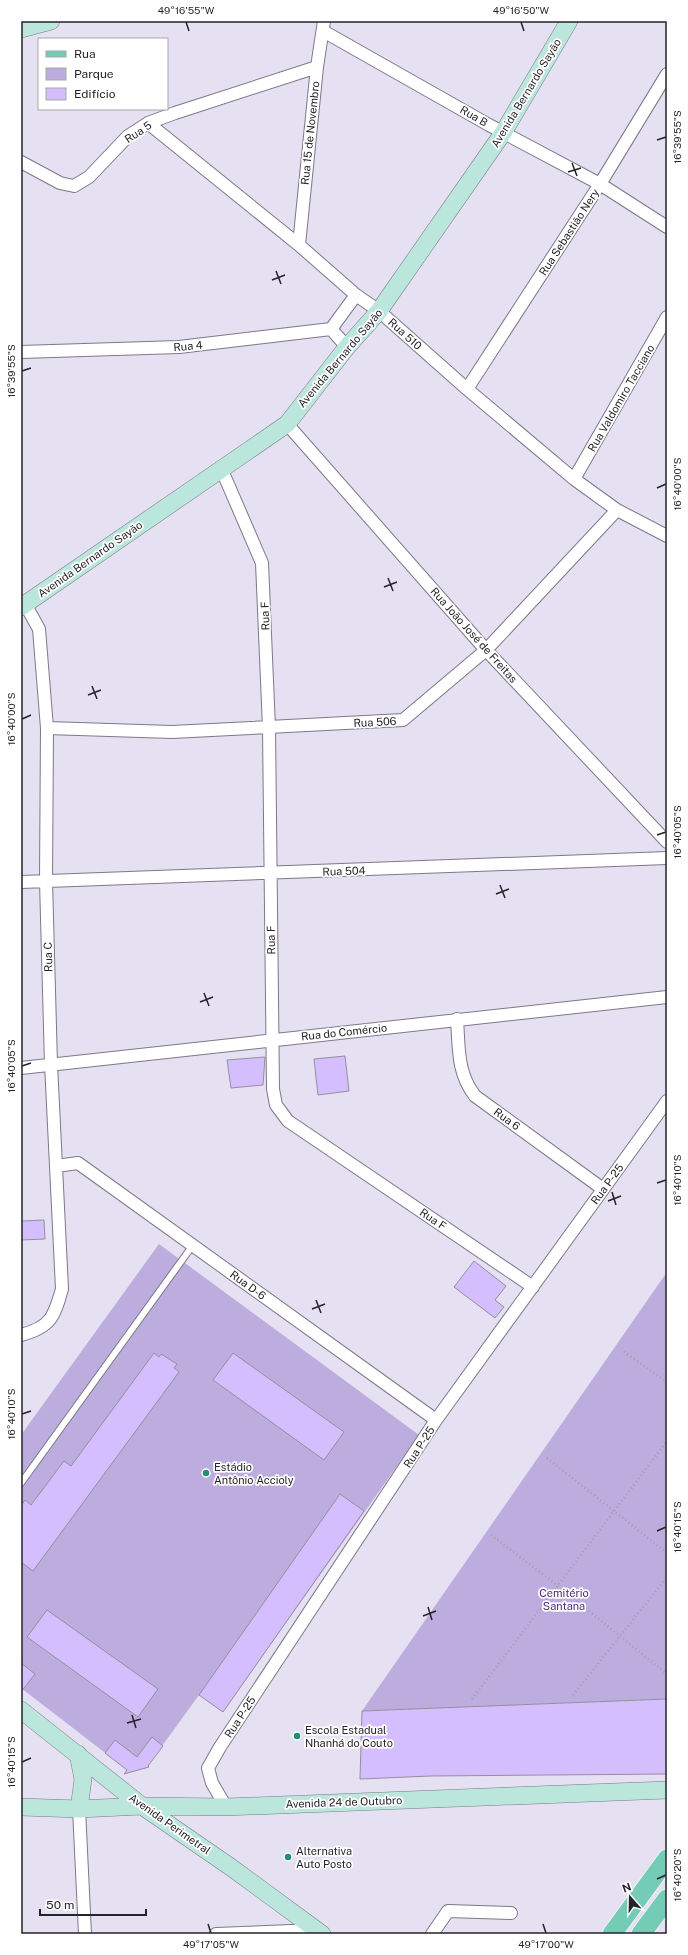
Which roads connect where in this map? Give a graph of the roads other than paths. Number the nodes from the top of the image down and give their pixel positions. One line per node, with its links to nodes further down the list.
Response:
1 (51, 21): 4 (street)
2 (569, 21): 8 (street, Avenida Bernardo Sayão)
3 (324, 26): 5 (street, Rua 15 de Novembro); 8 (street, Rua B)
4 (21, 29)
5 (317, 67): 7 (street, Rua 5); 12 (street, Rua 15 de Novembro)
6 (667, 74): 10 (street, Rua Sebastião Nery)
7 (148, 123): 9 (street, Rua 5); 12 (street, Rua 510)
8 (503, 133): 10 (street, Rua B); 14 (street, Avenida Bernardo Sayão)
9 (21, 162)
10 (600, 184): 11 (street, Rua B); 19 (street, Rua Sebastião Nery)
11 (667, 227)
12 (299, 245): 13 (street, Rua 510)
13 (356, 295): 14 (street, Rua 510); 16 (street)
14 (379, 311): 17 (street, Avenida Bernardo Sayão); 19 (street, Rua 510)
15 (667, 317): 22 (street, Rua Valdomiro Tacciano)
16 (331, 329): 17 (street); 18 (street, Rua 4)
17 (347, 347): 20 (street, Avenida Bernardo Sayão)
18 (21, 352)
19 (467, 389): 22 (street, Rua 510)
20 (286, 424): 21 (street, Avenida Bernardo Sayão); 26 (street, Rua João José de Freitas)
21 (221, 468): 25 (street, Avenida Bernardo Sayão); 28 (street, Rua F)
22 (574, 480): 23 (street, Rua 510)
23 (617, 510): 24 (street, Rua 510); 26 (street, Rua 506)
24 (667, 536)
25 (23, 605): 27 (street, Rua C)
26 (486, 650): 28 (street, Rua 506); 29 (street, Rua João José de Freitas)
27 (47, 728): 28 (street, Rua 506); 32 (street, Rua C)
28 (269, 728): 31 (street, Rua F)
29 (667, 842)
30 (667, 858): 31 (street, Rua 504)
31 (270, 873): 32 (street, Rua 504); 36 (street, Rua F)
32 (46, 881): 33 (street, Rua 504); 37 (street, Rua C)
33 (21, 882)
34 (667, 996): 35 (street, Rua do Comércio)
35 (456, 1019): 36 (street, Rua do Comércio); 41 (street, Rua 6)
36 (272, 1040): 37 (street, Rua do Comércio); 43 (street, Rua F)
37 (51, 1064): 38 (street, Rua do Comércio); 40 (street, Rua C)
38 (21, 1068)
39 (667, 1101): 41 (street, Rua P-25)
40 (56, 1166): 42 (street, Rua D-6); 44 (street, Rua C)
41 (603, 1189): 43 (street, Rua P-25)
42 (193, 1246): 45 (street, Rua D-6); 46 (lane)
43 (532, 1287): 45 (street, Rua P-25)
44 (21, 1335)
45 (436, 1420): 52 (street, Rua P-25)
46 (21, 1483)
47 (21, 1710): 48 (street, Avenida Perimetral)
48 (78, 1754): 50 (street, Avenida Perimetral); 53 (street)
49 (667, 1790): 52 (street, Avenida 24 de Outubro)
50 (142, 1806): 52 (street, Avenida 24 de Outubro); 53 (street, Avenida 24 de Outubro); 57 (street, Avenida Perimetral)
51 (21, 1807): 53 (street, Avenida 24 de Outubro)
52 (226, 1807)
53 (79, 1808): 58 (street)
54 (667, 1859): 61 (main road)
55 (667, 1899): 62 (main road)
56 (512, 1913): 60 (street)
57 (319, 1932): 59 (street)
58 (85, 1934)
59 (216, 1934)
60 (432, 1934)
61 (612, 1934)
62 (641, 1934)

